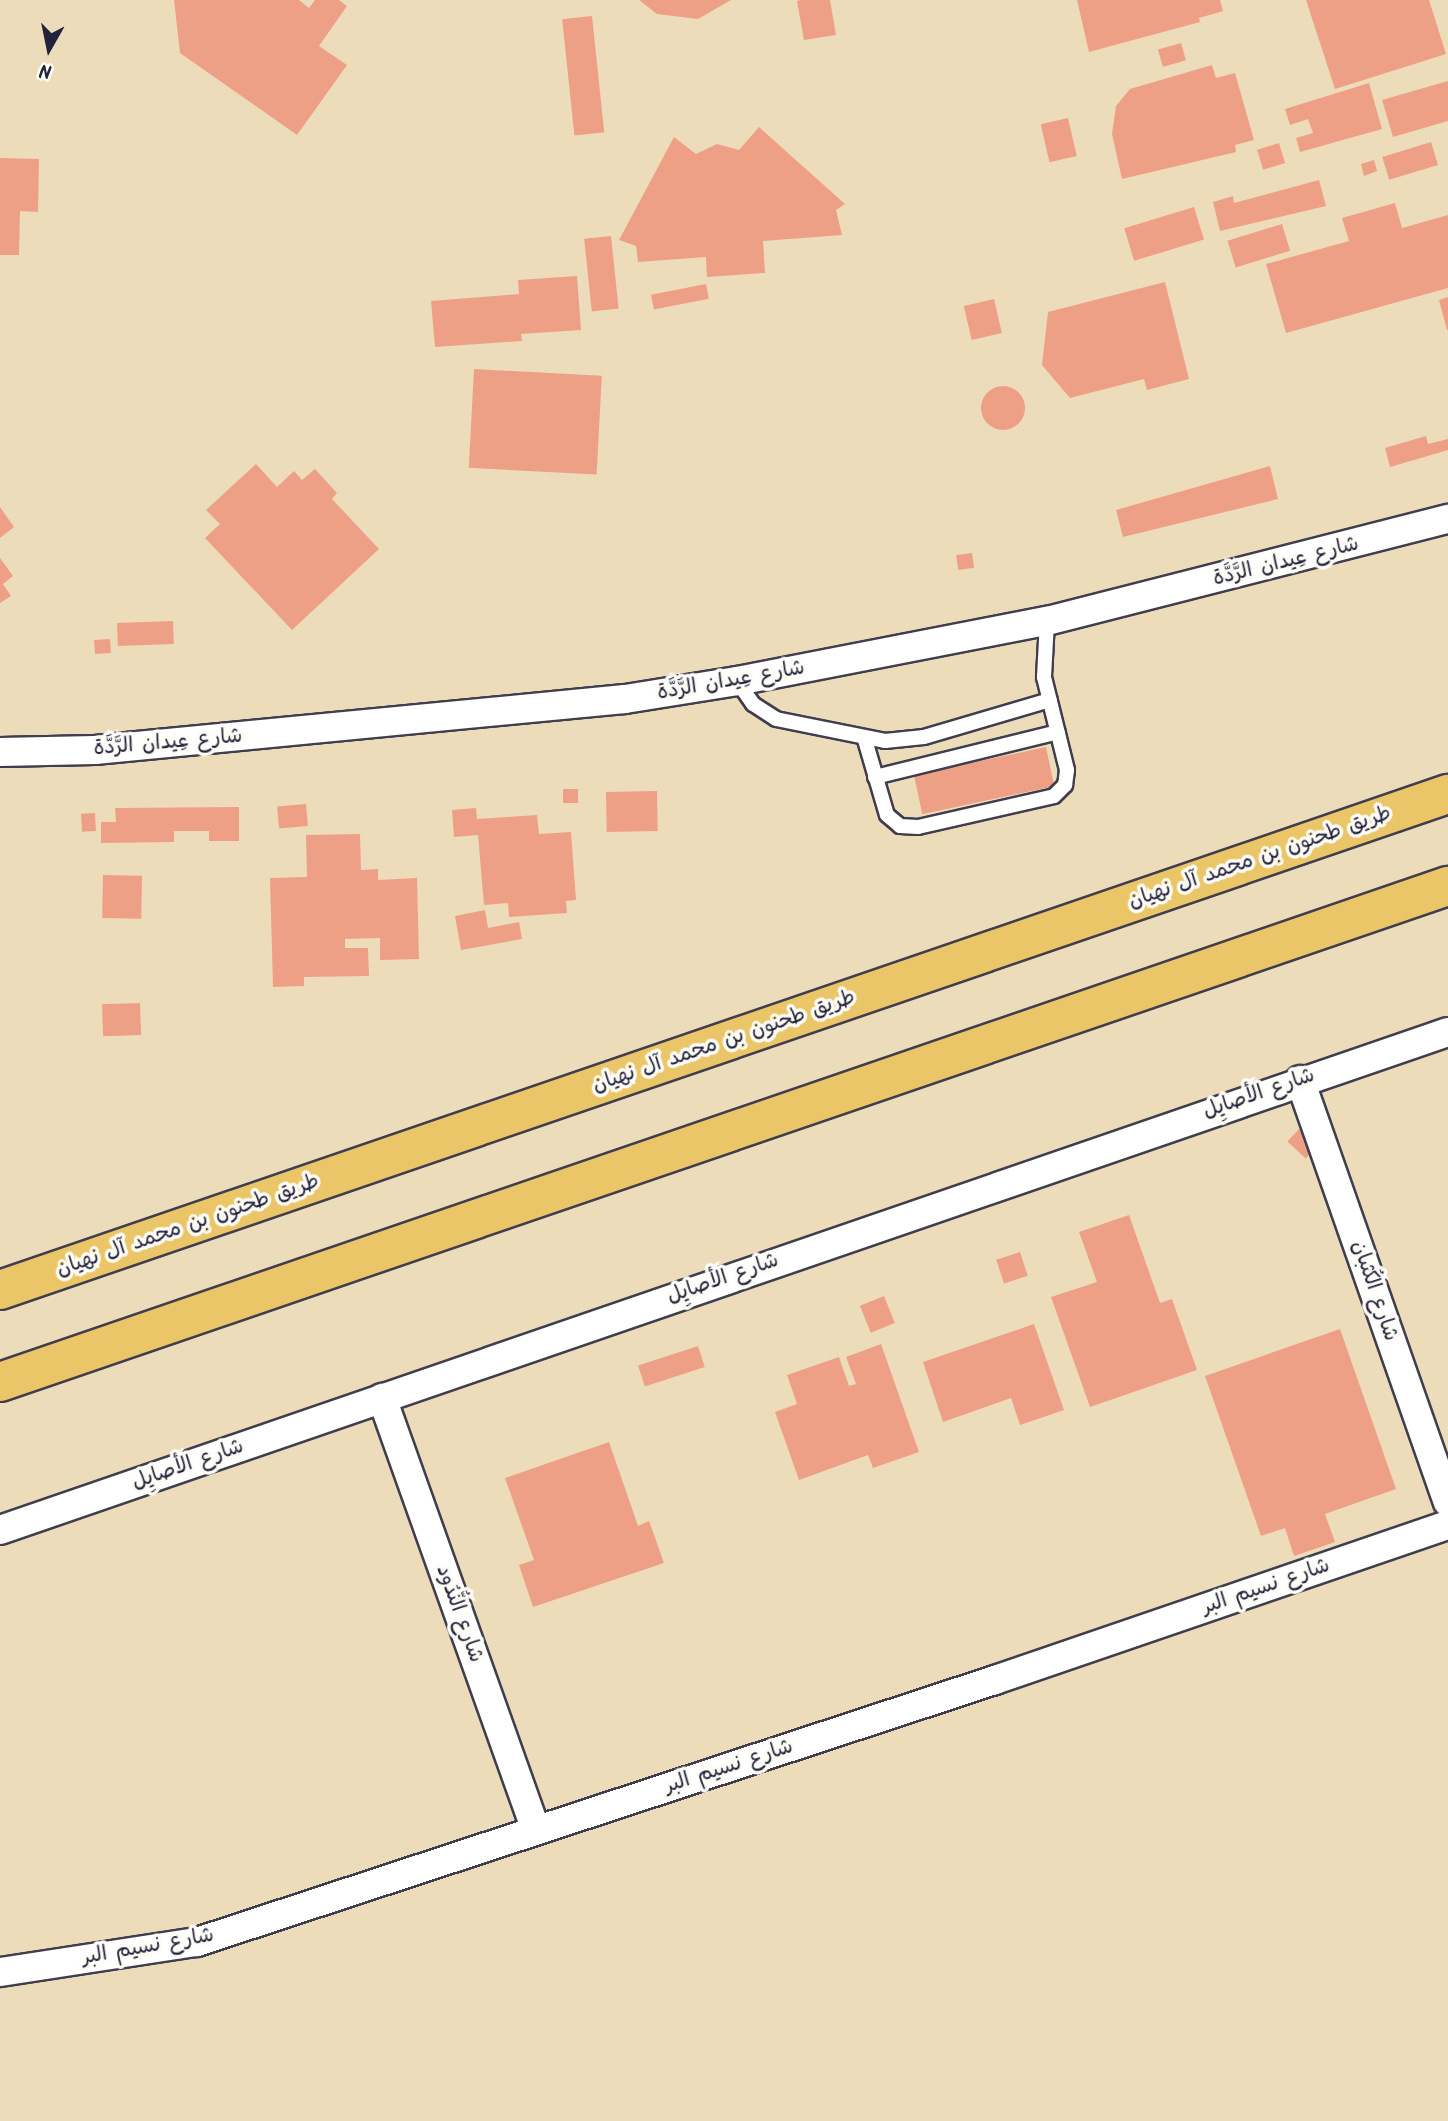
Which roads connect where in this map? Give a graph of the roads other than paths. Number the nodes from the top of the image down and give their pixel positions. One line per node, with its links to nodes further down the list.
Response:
1 (1448, 519): 2 (street, شارع عِيدان الرَّدَّة)
2 (1048, 621): 3 (street, شارع عِيدان الرَّدَّة); 4 (lane)
3 (737, 681): 6 (lane); 7 (street, شارع عِيدان الرَّدَّة)
4 (1050, 701): 5 (lane); 6 (lane)
5 (1058, 732): 8 (lane); 8 (lane)
6 (865, 740): 8 (lane)
7 (0, 752)
8 (875, 777)
9 (1448, 794): 13 (main road, طريق طحنون بن محمد آل نهيان)
10 (1448, 886): 14 (main road)
11 (1448, 1032): 12 (street, شارع الأصايِل)
12 (1300, 1080): 15 (street, شارع الأصايِل); 16 (street, شارع الكُثبان)
13 (0, 1290)
14 (0, 1382)
15 (382, 1398): 18 (street, شارع الأصايِل); 19 (street, شارع النُّدُود)
16 (1448, 1502)
17 (1448, 1525): 19 (street, شارع نسيم البر)
18 (0, 1530)
19 (536, 1830): 20 (street, شارع نسيم البر)
20 (0, 1972)

